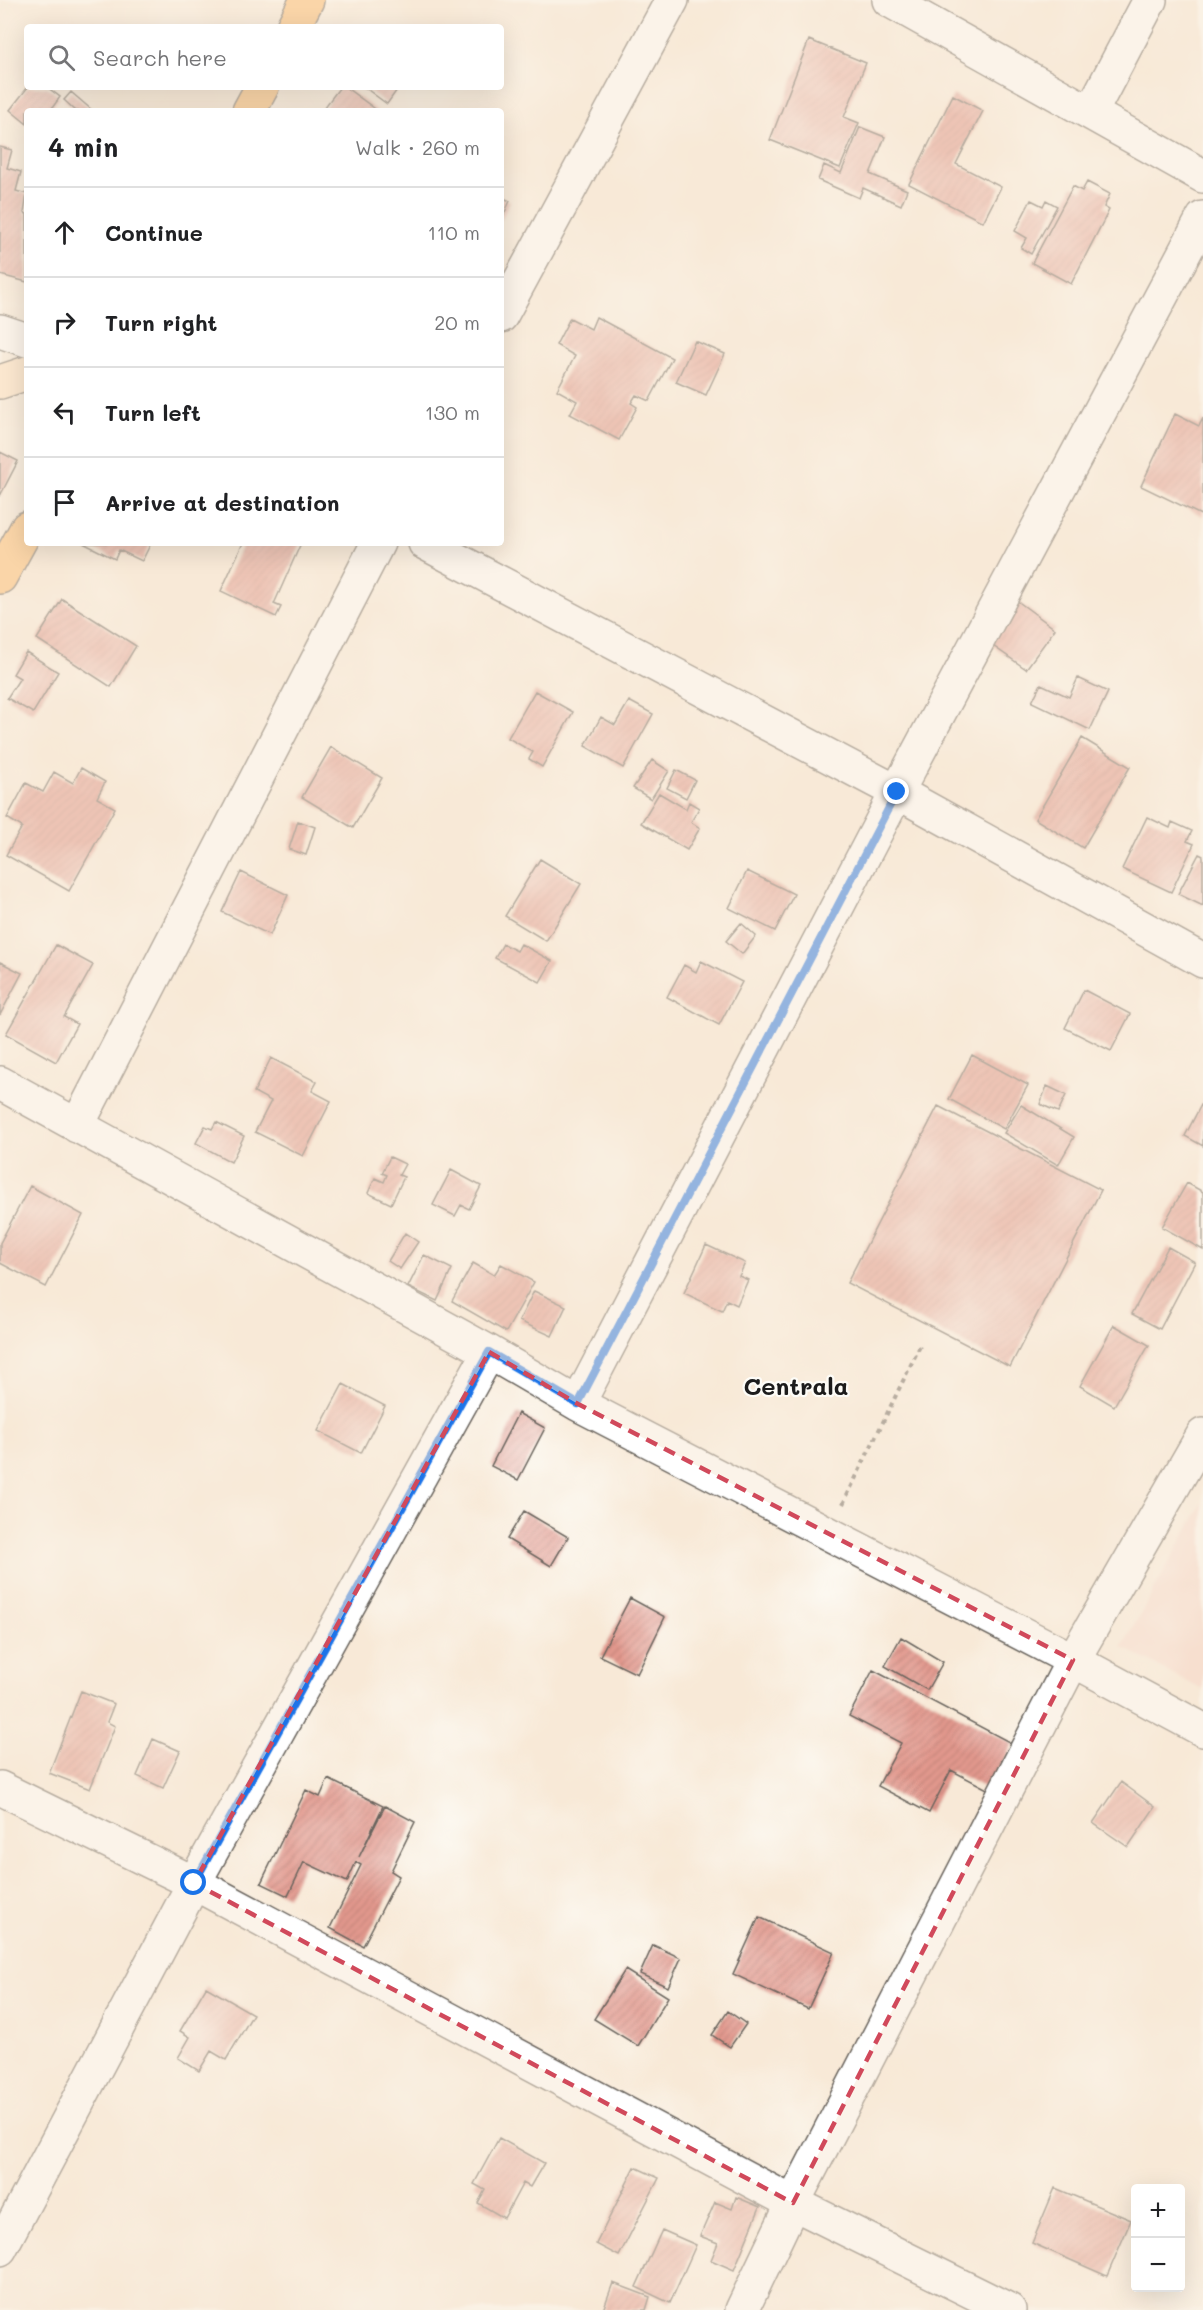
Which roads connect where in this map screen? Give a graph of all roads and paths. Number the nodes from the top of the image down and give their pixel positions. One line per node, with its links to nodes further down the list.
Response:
1 (308, 0): 5 (main road)
2 (672, 0): 11 (street)
3 (889, 0): 8 (street)
4 (1150, 0): 8 (street)
5 (295, 24)
6 (260, 90): 7 (main road)
7 (251, 108)
8 (1091, 112): 9 (street)
9 (1203, 176)
10 (1203, 218): 20 (street)
11 (504, 310)
12 (0, 331): 13 (street)
13 (24, 339)
14 (24, 374): 15 (street)
15 (0, 382)
16 (24, 533): 19 (main road)
17 (376, 546): 23 (street)
18 (431, 546): 20 (street)
19 (0, 577)
20 (897, 792): 21 (street); 26 (street)
21 (1203, 961)
22 (0, 1083): 23 (street)
23 (77, 1126): 25 (street)
24 (920, 1346): 28 (path)
25 (489, 1352): 26 (street); 32 (street)
26 (578, 1404): 28 (street)
27 (1203, 1435): 29 (street)
28 (829, 1534): 29 (street)
29 (1073, 1660): 30 (street); 33 (street)
30 (1203, 1730)
31 (0, 1788): 32 (street)
32 (194, 1883): 33 (street); 34 (street)
33 (793, 2203): 35 (street); 36 (street)
34 (0, 2248)
35 (742, 2310)
36 (1009, 2310)

